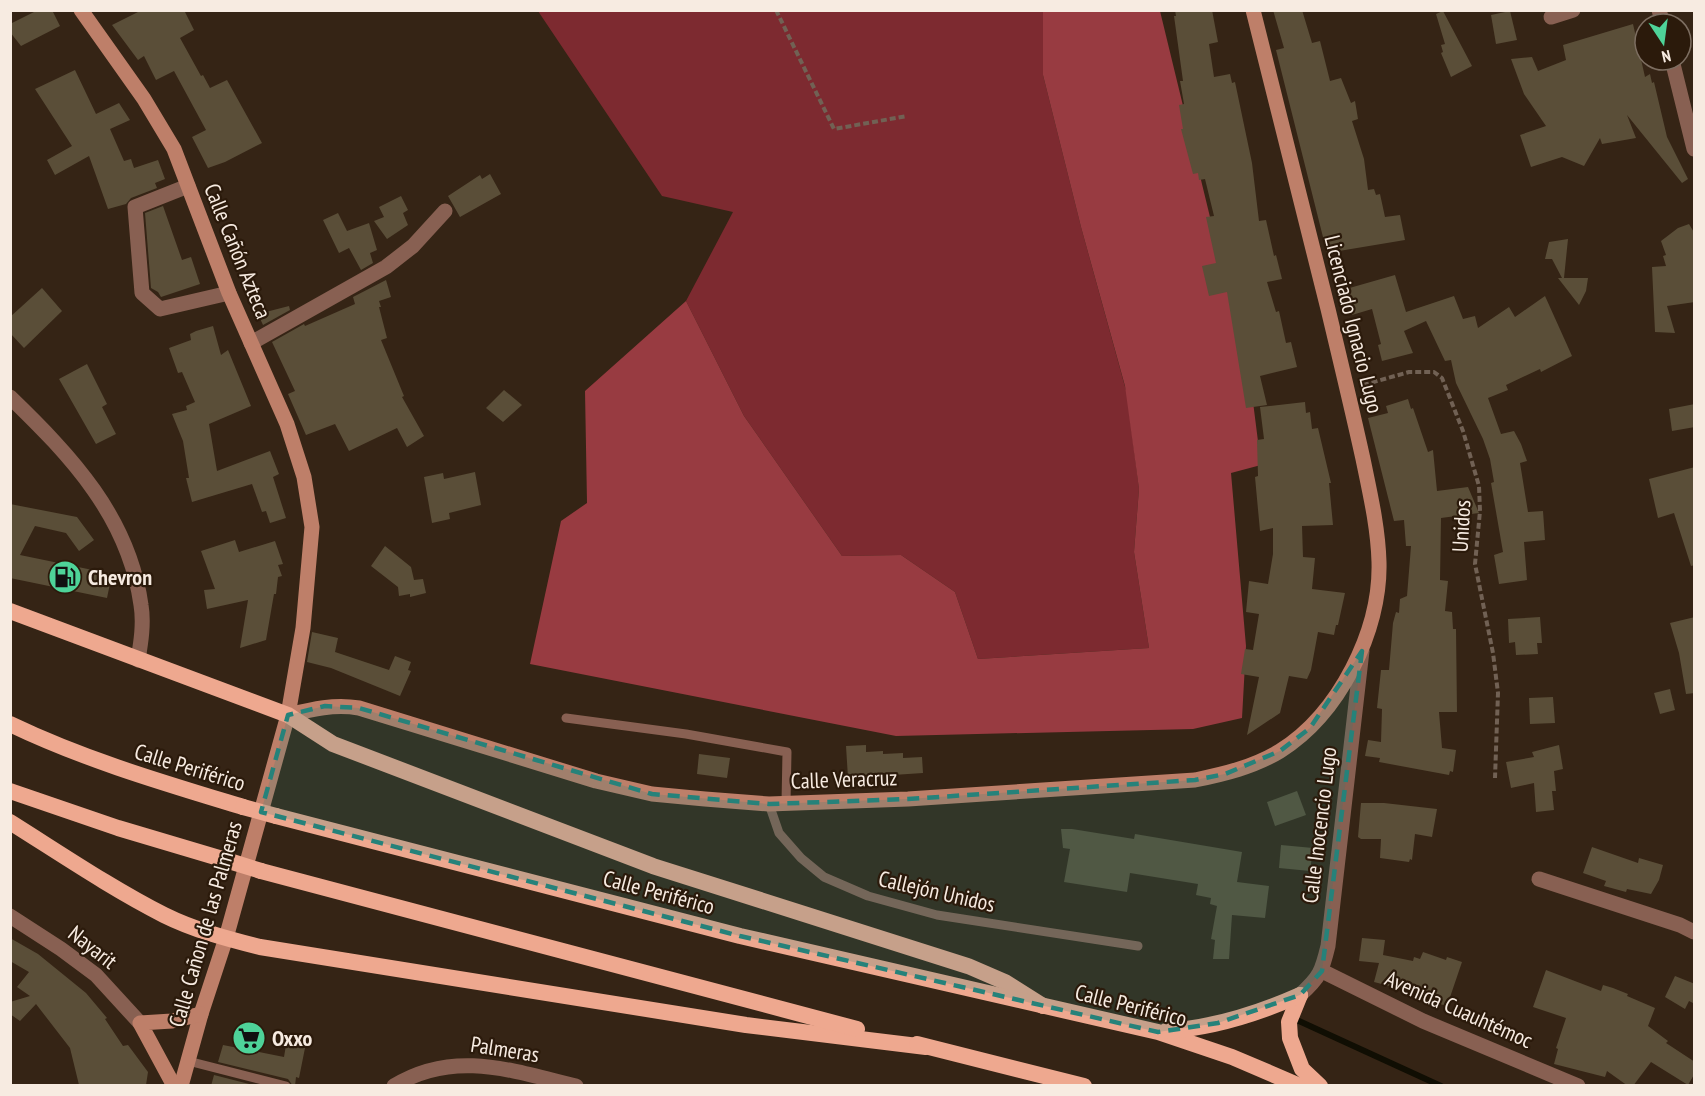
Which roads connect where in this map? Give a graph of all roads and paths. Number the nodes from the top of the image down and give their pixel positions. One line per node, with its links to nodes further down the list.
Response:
1 (81, 10): 9 (main road, Calle Cañón Azteca)
2 (776, 10): 7 (path)
3 (1252, 10): 13 (main road, Licenciado Ignacio Lugo)
4 (1573, 10): 5 (street)
5 (1551, 17)
6 (1675, 72): 8 (street)
7 (907, 116)
8 (1695, 149)
9 (188, 186): 11 (main road, Calle Cañón Azteca); 11 (street)
10 (445, 211): 12 (street)
11 (229, 293): 12 (main road, Calle Cañón Azteca)
12 (250, 344): 15 (main road, Calle Cañón Azteca)
13 (1348, 389): 17 (main road, Licenciado Ignacio Lugo); 22 (path, Unidos)
14 (10, 397): 18 (street)
15 (312, 527): 19 (main road, Calle Cañon de las Palmeras)
16 (10, 611): 18 (highway)
17 (1362, 651): 24 (main road, Calle Veracruz); 32 (street, Calle Inocencio Lugo)
18 (138, 660): 19 (highway)
19 (288, 715): 25 (main road, Calle Veracruz); 30 (main road, Calle Cañon de las Palmeras); 34 (highway)
20 (566, 718): 24 (lane)
21 (10, 724): 34 (highway, Calle Periférico, bridge)
22 (1495, 778)
23 (10, 791): 38 (highway, bridge)
24 (786, 803): 25 (main road, Calle Veracruz)
25 (769, 804): 31 (lane, Callejón Unidos)
26 (10, 822): 30 (highway)
27 (1539, 879): 29 (street)
28 (10, 916): 36 (street, Nayarit)
29 (1695, 932)
30 (226, 938): 35 (main road, Calle Cañon de las Palmeras); 38 (highway)
31 (1138, 946)
32 (1322, 971): 33 (street, Calle Inocencio Lugo); 48 (street, Avenida Cuauhtémoc)
33 (1300, 995): 37 (highway); 47 (highway)
34 (1043, 1006): 37 (highway, Calle Periférico)
35 (201, 1014): 36 (main road); 39 (main road, Calle Cañon de las Palmeras)
36 (140, 1023): 40 (main road)
37 (1158, 1032): 46 (highway, Calle Periférico)
38 (926, 1047): 45 (highway)
39 (188, 1061): 41 (main road, Calle Cañon de las Palmeras); 42 (lane)
40 (174, 1086)
41 (181, 1086)
42 (286, 1086)
43 (394, 1086): 44 (street, Palmeras)
44 (576, 1086)
45 (1083, 1086)
46 (1300, 1086)
47 (1320, 1086)
48 (1578, 1086)

